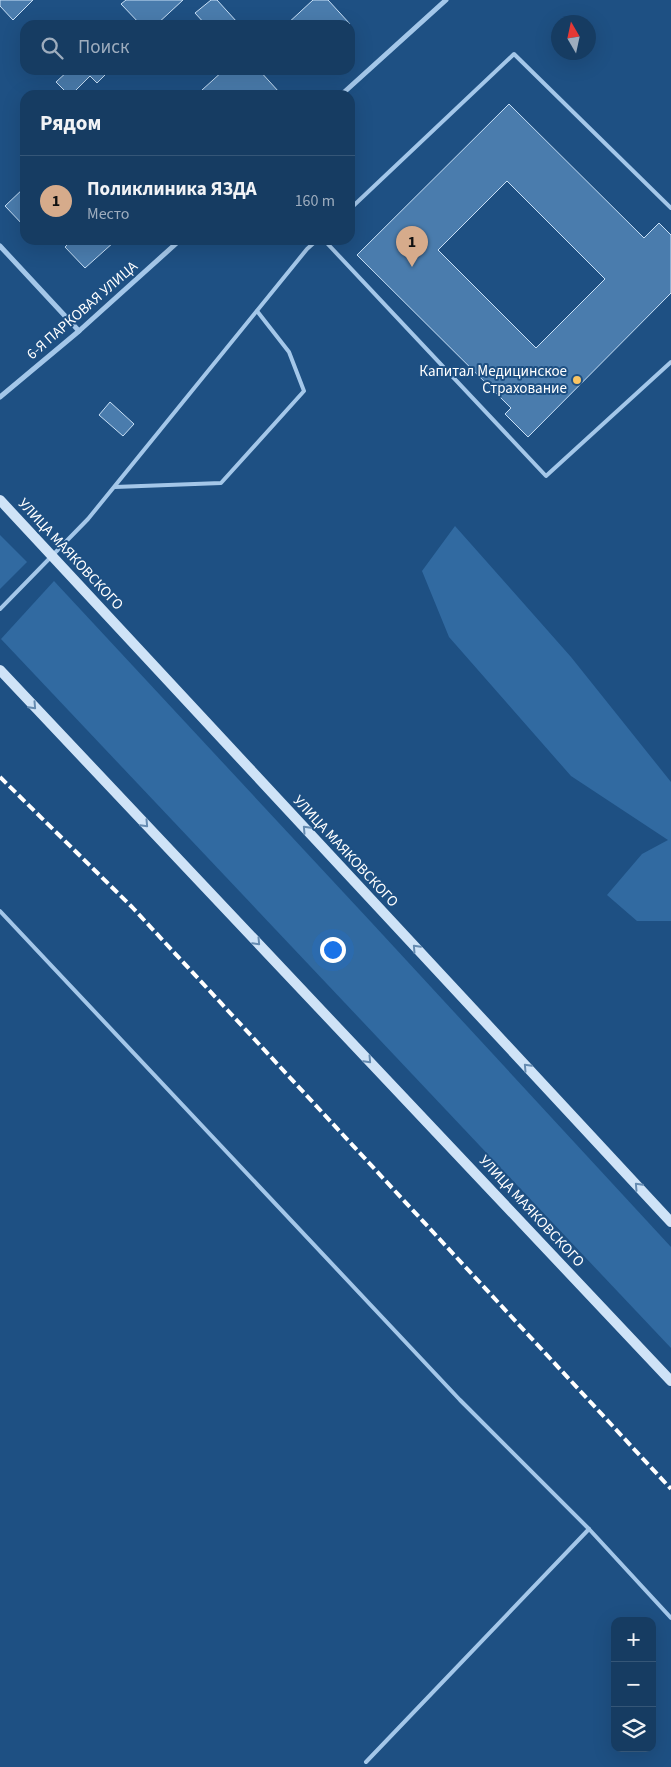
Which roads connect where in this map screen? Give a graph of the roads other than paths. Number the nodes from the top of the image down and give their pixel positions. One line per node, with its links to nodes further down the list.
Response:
1 (446, 0): 2 (street)
2 (346, 90)
3 (355, 204): 4 (lane)
4 (671, 208)
5 (174, 245): 10 (street, 6-Я ПАРКОВАЯ УЛИЦА)
6 (311, 245): 9 (lane)
7 (329, 245): 11 (lane)
8 (0, 246): 10 (street)
9 (257, 310): 13 (lane); 13 (lane)
10 (79, 331): 12 (street, 6-Я ПАРКОВАЯ УЛИЦА)
11 (671, 362)
12 (0, 397)
13 (115, 487): 15 (lane)
14 (0, 500): 15 (main road, УЛИЦА МАЯКОВСКОГО)
15 (52, 556): 16 (lane); 19 (main road, УЛИЦА МАЯКОВСКОГО, one-way to 15)
16 (0, 608)
17 (0, 670): 20 (main road, УЛИЦА МАЯКОВСКОГО, one-way to 20)
18 (0, 911): 21 (lane)
19 (671, 1222)
20 (671, 1380)
21 (589, 1530): 22 (lane); 23 (lane)
22 (671, 1618)
23 (366, 1762)

